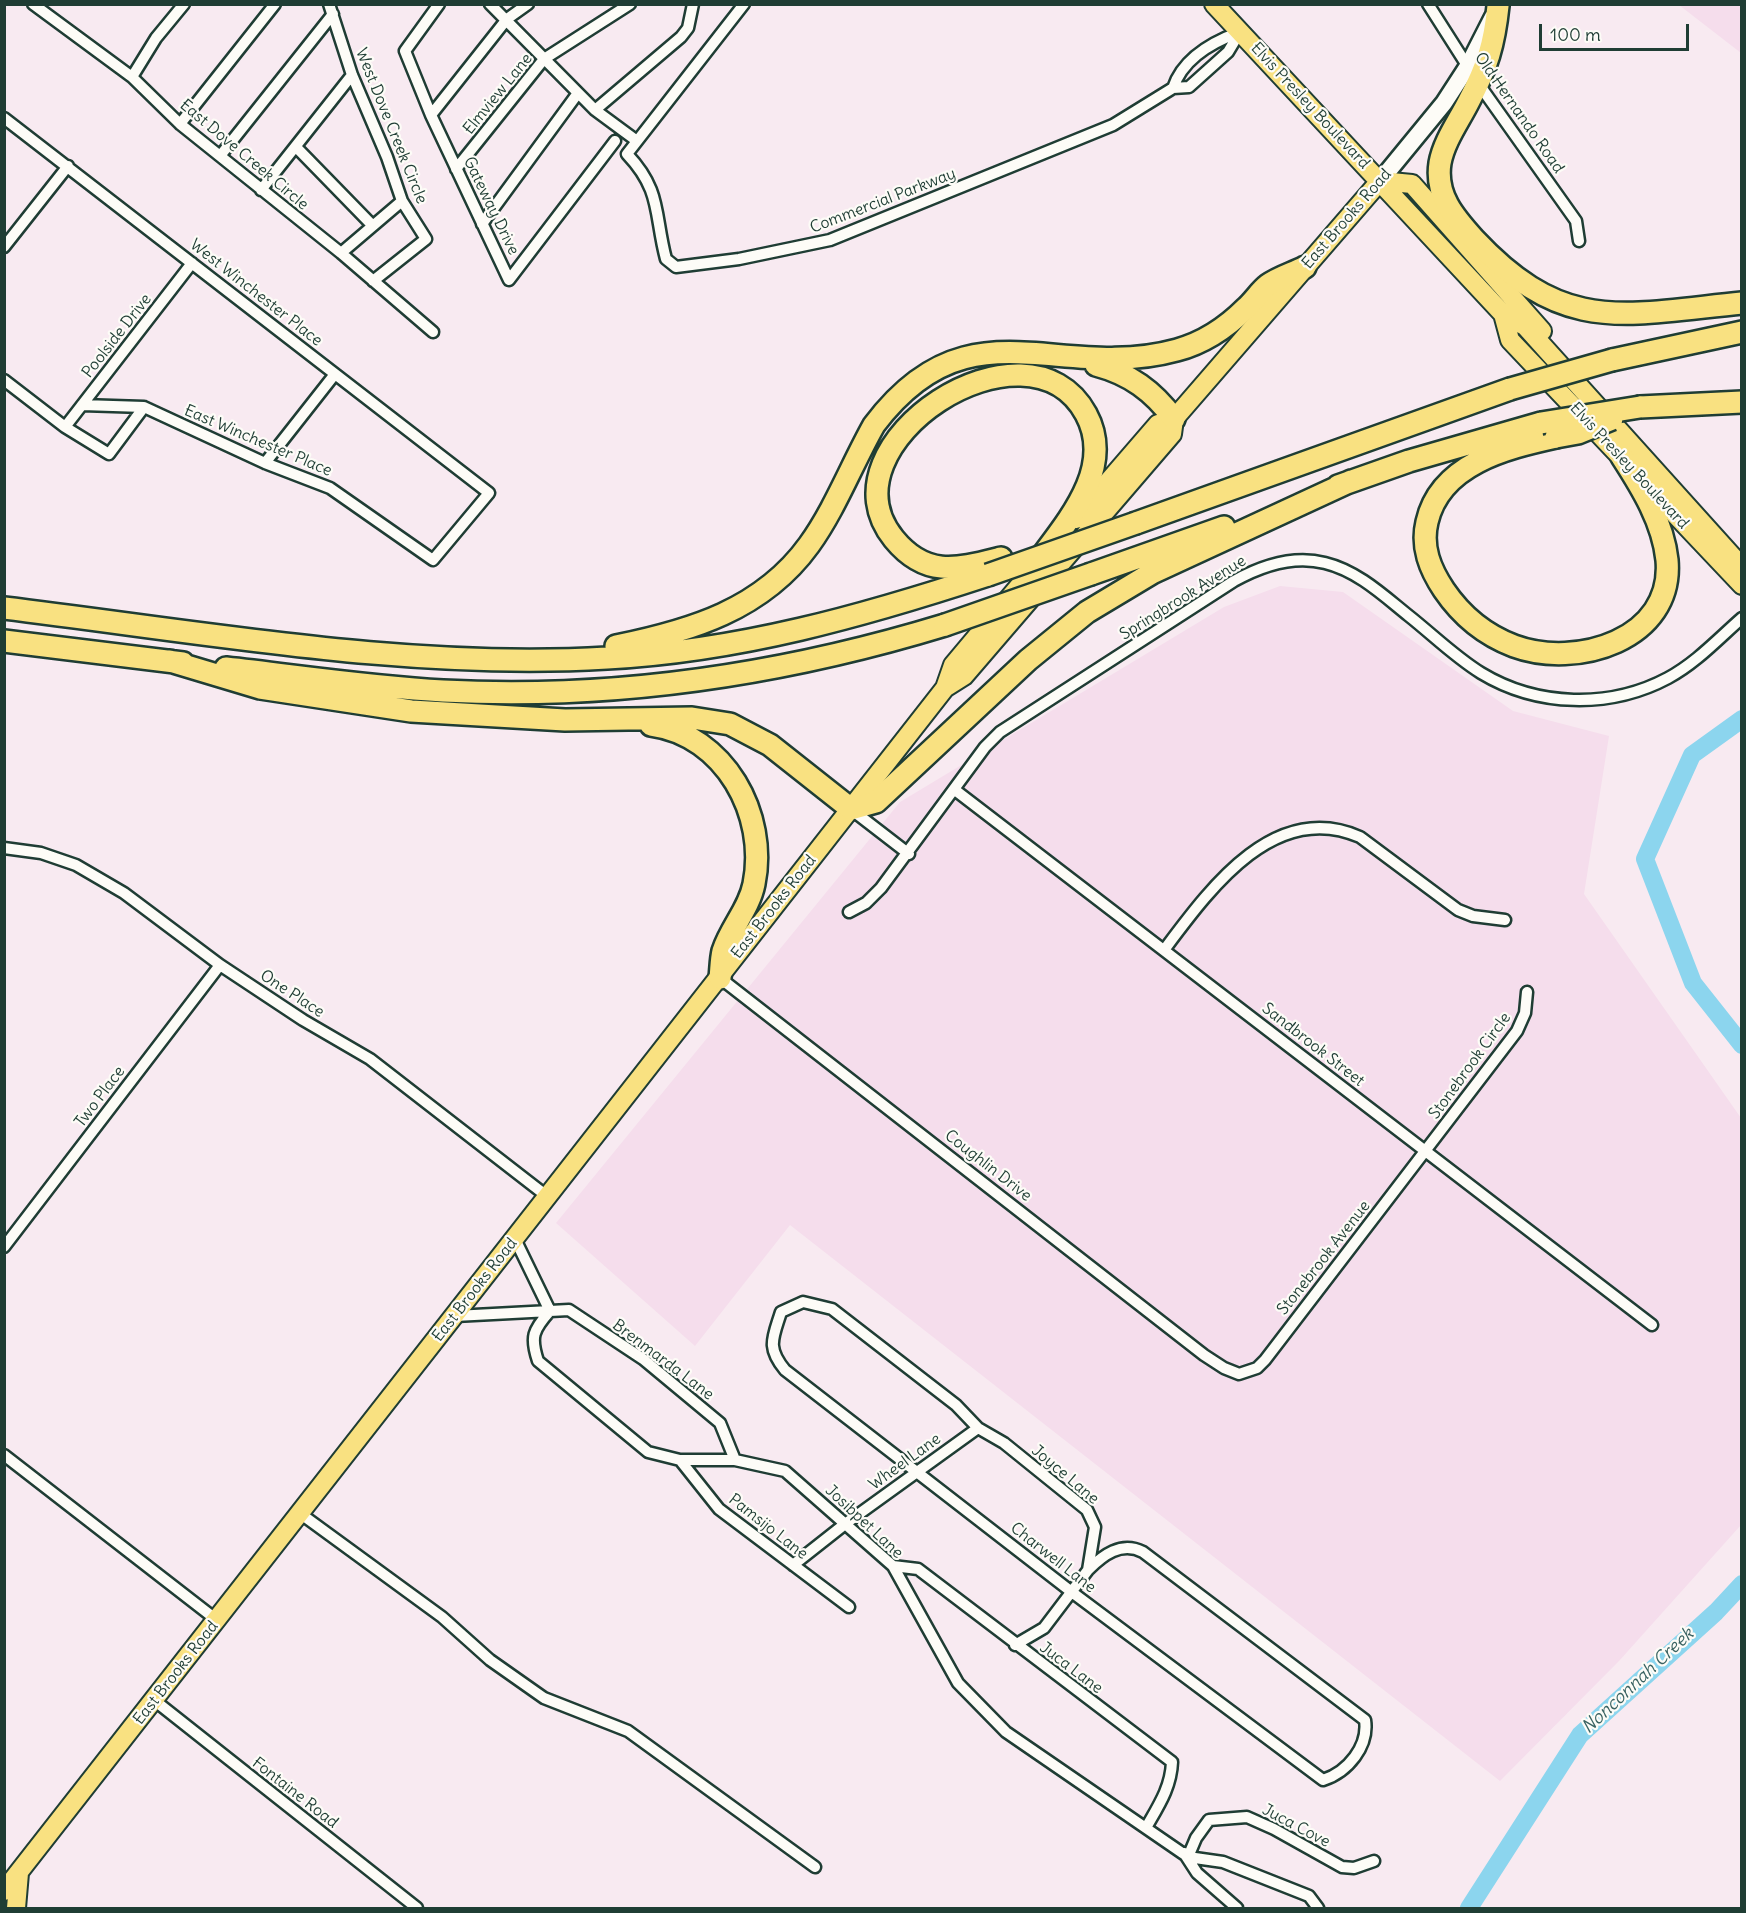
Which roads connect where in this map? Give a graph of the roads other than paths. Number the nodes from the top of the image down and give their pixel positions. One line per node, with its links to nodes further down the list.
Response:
1 (184, 4): 19 (street)
2 (275, 4): 25 (street)
3 (439, 4): 23 (street, Gateway Drive)
4 (490, 4): 14 (street)
5 (528, 4): 14 (street)
6 (630, 4): 16 (street, Elmview Lane)
7 (693, 4): 22 (street)
8 (744, 4): 27 (street)
9 (1214, 4): 15 (main road, Elvis Presley Boulevard)
10 (1428, 4): 17 (street, Old Hernando Road)
11 (1499, 5): 17 (highway)
12 (38, 6): 19 (street, East Dove Creek Circle)
13 (331, 9): 18 (street, West Dove Creek Circle); 29 (street)
14 (507, 19): 16 (street); 23 (street)
15 (1240, 32): 20 (street, Commercial Parkway); 20 (street, Commercial Parkway); 32 (main road, Elvis Presley Boulevard)
16 (544, 59): 21 (street); 31 (street, Elmview Lane)
17 (1473, 74): 32 (main road, East Brooks Road); 37 (street, Old Hernando Road); 45 (highway)
18 (352, 75): 28 (street); 34 (street, West Dove Creek Circle)
19 (132, 77): 25 (street, East Dove Creek Circle)
20 (1173, 88): 27 (street, Commercial Parkway)
21 (578, 93): 22 (street); 35 (street)
22 (595, 110): 27 (street)
23 (431, 115): 31 (street, Gateway Drive)
24 (4, 118): 30 (street, West Winchester Place)
25 (180, 124): 29 (street, East Dove Creek Circle)
26 (615, 141): 35 (street, Gateway Drive)
27 (637, 141)
28 (296, 147): 33 (street); 36 (street)
29 (220, 156): 33 (street, East Dove Creek Circle)
30 (68, 166): 38 (street); 40 (street, West Winchester Place)
31 (456, 169): 35 (street, Gateway Drive)
32 (1380, 181): 41 (main road, East Brooks Road); 42 (main road); 46 (main road, Elvis Presley Boulevard)
33 (261, 190): 39 (street, East Dove Creek Circle)
34 (402, 201): 36 (street); 43 (street, West Dove Creek Circle)
35 (482, 224)
36 (372, 225): 39 (street)
37 (1579, 241)
38 (4, 247)
39 (341, 253): 43 (street, East Dove Creek Circle)
40 (192, 263): 50 (street, West Winchester Place); 54 (street, Poolside Drive)
41 (1305, 267): 49 (highway); 56 (main road, East Brooks Road)
42 (1495, 277): 45 (highway); 52 (main road)
43 (373, 281): 47 (street, East Dove Creek Circle)
44 (1742, 303): 45 (highway)
45 (1590, 312)
46 (1503, 314): 52 (main road, Elvis Presley Boulevard); 59 (main road, Elvis Presley Boulevard)
47 (433, 332)
48 (1742, 332): 63 (highway, bridge)
49 (1051, 355): 56 (highway); 71 (highway)
50 (335, 374): 60 (street); 62 (street, West Winchester Place)
51 (4, 380): 57 (street)
52 (1585, 391): 64 (main road, Elvis Presley Boulevard)
53 (1742, 402): 58 (highway, bridge)
54 (82, 405): 55 (street, East Winchester Place); 57 (street, Poolside Drive)
55 (144, 407): 57 (street); 60 (street, East Winchester Place)
56 (1174, 419): 65 (main road, East Brooks Road); 72 (main road, East Brooks Road)
57 (65, 427)
58 (1548, 430): 59 (highway); 61 (highway)
59 (1622, 457): 66 (main road, Elvis Presley Boulevard)
60 (265, 462): 62 (street, East Winchester Place)
61 (1351, 481): 70 (highway, bridge); 75 (highway)
62 (489, 494)
63 (1059, 549): 65 (highway); 71 (highway, bridge)
64 (1742, 567)
65 (1031, 571): 72 (main road, East Brooks Road)
66 (1742, 585)
67 (4, 608): 71 (highway)
68 (1742, 618): 74 (street, Springbrook Avenue)
69 (4, 641): 70 (highway)
70 (170, 661): 73 (highway)
71 (539, 661)
72 (945, 688): 75 (main road, East Brooks Road)
73 (615, 721): 75 (highway); 82 (highway)
74 (955, 790): 77 (street, Springbrook Avenue); 80 (street, Sandbrook Street)
75 (851, 808): 77 (street); 82 (main road, East Brooks Road)
76 (7, 852): 81 (street, One Place)
77 (909, 854): 78 (street, Springbrook Avenue)
78 (849, 912)
79 (1504, 920): 80 (street)
80 (1164, 950): 84 (street, Sandbrook Street)
81 (220, 965): 85 (street, One Place); 87 (street, Two Place)
82 (720, 978): 85 (main road, East Brooks Road); 92 (street, Coughlin Drive)
83 (1527, 993): 84 (street, Stonebrook Circle)
84 (1426, 1151): 91 (street, Sandbrook Street); 92 (street, Stonebrook Avenue)
85 (548, 1197): 86 (main road, East Brooks Road)
86 (515, 1239): 88 (street); 90 (main road, East Brooks Road)
87 (4, 1247)
88 (550, 1311): 90 (street); 95 (street, Josibpet Lane); 96 (street, Brenmarda Lane)
89 (781, 1312): 93 (street, Joyce Lane); 97 (street, Charwell Lane)
90 (455, 1316): 98 (main road, East Brooks Road)
91 (1652, 1325)
92 (1239, 1374)
93 (978, 1428): 97 (street, Wheel Lane); 102 (street, Joyce Lane)
94 (4, 1455): 105 (street)
95 (680, 1460): 96 (street, Josibpet Lane); 100 (street, Pamsijo Lane)
96 (735, 1460): 99 (street, Josibpet Lane)
97 (917, 1472): 99 (street, Wheel Lane); 103 (street, Charwell Lane)
98 (301, 1514): 105 (main road, East Brooks Road); 111 (street)
99 (845, 1524): 100 (street, Wheel Lane); 101 (street, Josibpet Lane)
100 (793, 1565): 104 (street, Pamsijo Lane)
101 (893, 1566): 106 (street, Juca Lane); 108 (street, Josibpet Lane)
102 (1088, 1570): 103 (street); 103 (street, Charwell Lane)
103 (1073, 1593): 106 (street)
104 (849, 1607)
105 (218, 1621): 107 (main road, East Brooks Road)
106 (1015, 1645): 108 (street, Juca Lane)
107 (154, 1700): 112 (main road, East Brooks Road); 115 (street, Fontaine Road)
108 (1147, 1826): 109 (street, Josibpet Lane)
109 (1186, 1855): 110 (street, Juca Cove); 116 (street); 117 (street)
110 (1374, 1861)
111 (815, 1867)
112 (19, 1873): 113 (main road, East Brooks Road); 114 (main road)
113 (4, 1891)
114 (16, 1908)
115 (417, 1908)
116 (1238, 1908)
117 (1318, 1908)

